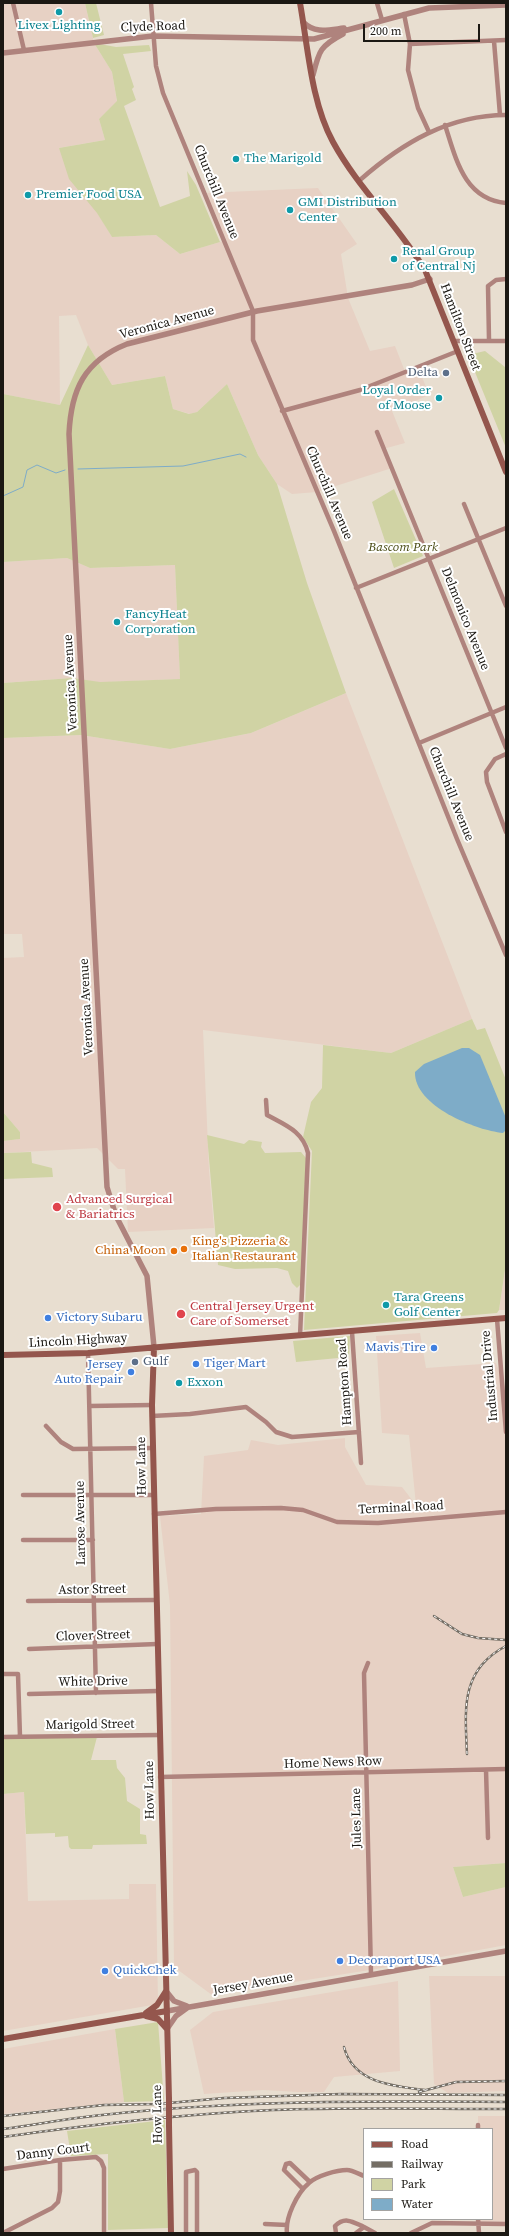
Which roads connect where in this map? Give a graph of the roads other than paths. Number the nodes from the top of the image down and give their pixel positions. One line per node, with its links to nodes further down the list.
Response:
1 (13, 3): 15 (street)
2 (151, 3): 10 (street, Churchill Avenue)
3 (300, 3): 8 (main road, Hamilton Street)
4 (377, 3): 7 (street)
5 (506, 5): 6 (street)
6 (404, 14): 7 (street); 14 (street)
7 (382, 20): 9 (street)
8 (303, 22): 9 (street); 11 (main road, Hamilton Street)
9 (362, 25): 11 (street, Clyde Road); 17 (street)
10 (154, 36): 11 (street, Clyde Road); 15 (street, Clyde Road); 26 (street, Churchill Avenue)
11 (305, 40): 17 (main road, Hamilton Street)
12 (506, 40): 13 (street)
13 (494, 41): 14 (street); 18 (street)
14 (410, 44): 21 (street)
15 (24, 50): 16 (street, Clyde Road)
16 (3, 53)
17 (313, 75): 22 (main road, Hamilton Street)
18 (500, 115): 19 (street); 20 (street)
19 (506, 115)
20 (445, 125): 21 (street); 23 (street)
21 (429, 132): 22 (street)
22 (360, 180): 24 (main road, Hamilton Street)
23 (506, 203)
24 (430, 279): 26 (street, Veronica Avenue); 28 (main road, Hamilton Street)
25 (506, 279): 27 (street)
26 (253, 313): 31 (street, Churchill Avenue); 52 (street, Veronica Avenue)
27 (489, 340): 28 (street); 29 (street)
28 (454, 341): 30 (main road, Hamilton Street)
29 (506, 342)
30 (458, 351): 31 (street); 33 (main road, Hamilton Street)
31 (282, 411): 38 (street, Churchill Avenue)
32 (377, 432): 37 (street, Delmonico Avenue)
33 (506, 472)
34 (464, 504): 36 (street)
35 (506, 528): 36 (street)
36 (478, 538): 37 (street); 39 (street)
37 (428, 558): 38 (street); 41 (street, Delmonico Avenue)
38 (356, 588): 42 (street, Churchill Avenue)
39 (506, 606)
40 (506, 707): 41 (street)
41 (491, 713): 42 (street); 43 (street, Delmonico Avenue)
42 (419, 743): 46 (street, Churchill Avenue)
43 (506, 748)
44 (506, 754): 45 (street)
45 (506, 832)
46 (506, 955)
47 (266, 1100): 51 (street)
48 (506, 1318): 49 (main road, Lincoln Highway)
49 (496, 1319): 50 (main road, Lincoln Highway); 60 (street, Industrial Drive)
50 (352, 1332): 51 (main road, Lincoln Highway); 59 (street, Hampton Road)
51 (300, 1336): 52 (main road, Lincoln Highway)
52 (154, 1347): 53 (main road, Lincoln Highway); 55 (main road, How Lane)
53 (88, 1353): 54 (main road, Lincoln Highway); 56 (street, Larose Avenue)
54 (3, 1355)
55 (152, 1405): 56 (street); 57 (main road, How Lane)
56 (90, 1406): 62 (street, Larose Avenue)
57 (152, 1416): 59 (street, Hampton Road); 61 (main road, How Lane)
58 (46, 1426): 62 (street)
59 (359, 1432): 63 (street, Hampton Road)
60 (506, 1432)
61 (153, 1448): 62 (street); 66 (main road, How Lane)
62 (90, 1449): 65 (street, Larose Avenue)
63 (361, 1463)
64 (23, 1495): 65 (street)
65 (92, 1495): 66 (street); 70 (street, Larose Avenue)
66 (154, 1495): 68 (main road, How Lane)
67 (506, 1512): 68 (street, Terminal Road)
68 (154, 1514): 71 (main road, How Lane)
69 (23, 1540): 70 (street)
70 (93, 1540): 73 (street, Larose Avenue)
71 (156, 1600): 73 (street, Astor Street); 74 (main road, How Lane)
72 (28, 1601): 73 (street, Astor Street)
73 (94, 1601): 75 (street, Larose Avenue)
74 (157, 1644): 75 (street, Clover Street); 79 (main road, How Lane)
75 (95, 1646): 76 (street, Clover Street); 80 (street, Larose Avenue)
76 (29, 1649)
77 (368, 1663): 87 (street, Jules Lane)
78 (3, 1674): 84 (street)
79 (158, 1691): 80 (street, White Drive); 82 (main road, How Lane)
80 (96, 1693): 81 (street, White Drive)
81 (29, 1694)
82 (159, 1735): 84 (street, Marigold Street); 88 (main road, How Lane)
83 (3, 1737): 84 (street, Marigold Street)
84 (20, 1737)
85 (506, 1769): 86 (street, Home News Row)
86 (486, 1770): 87 (street, Home News Row); 89 (street)
87 (367, 1773): 88 (street, Home News Row); 91 (street, Jules Lane)
88 (160, 1777): 92 (main road, How Lane)
89 (488, 1838)
90 (506, 1951): 91 (street, Jersey Avenue)
91 (370, 1974): 93 (street, Jersey Avenue)
92 (166, 1991): 93 (street); 94 (main road, How Lane); 95 (main road)
93 (189, 2006): 94 (street, Jersey Avenue); 96 (street)
94 (166, 2010): 95 (main road, Jersey Avenue); 96 (main road, How Lane)
95 (142, 2015): 96 (main road); 97 (main road, Jersey Avenue)
96 (167, 2029): 111 (main road, How Lane, bridge)
97 (3, 2039)
98 (60, 2160): 99 (street, Danny Court); 109 (street); 110 (street, Danny Court)
99 (3, 2170)
100 (363, 2176): 101 (street)
101 (310, 2182): 102 (street); 102 (street)
102 (303, 2189): 107 (street)
103 (432, 2221): 104 (street); 118 (street)
104 (478, 2222): 106 (street); 119 (street)
105 (265, 2224): 107 (street)
106 (506, 2224)
107 (287, 2225): 114 (street)
108 (364, 2227): 115 (street); 116 (street); 117 (street)
109 (3, 2233)
110 (104, 2233)
111 (171, 2233)
112 (186, 2233): 113 (street)
113 (197, 2233)
114 (287, 2233)
115 (336, 2233)
116 (356, 2233)
117 (375, 2233)
118 (411, 2233)
119 (480, 2233)

